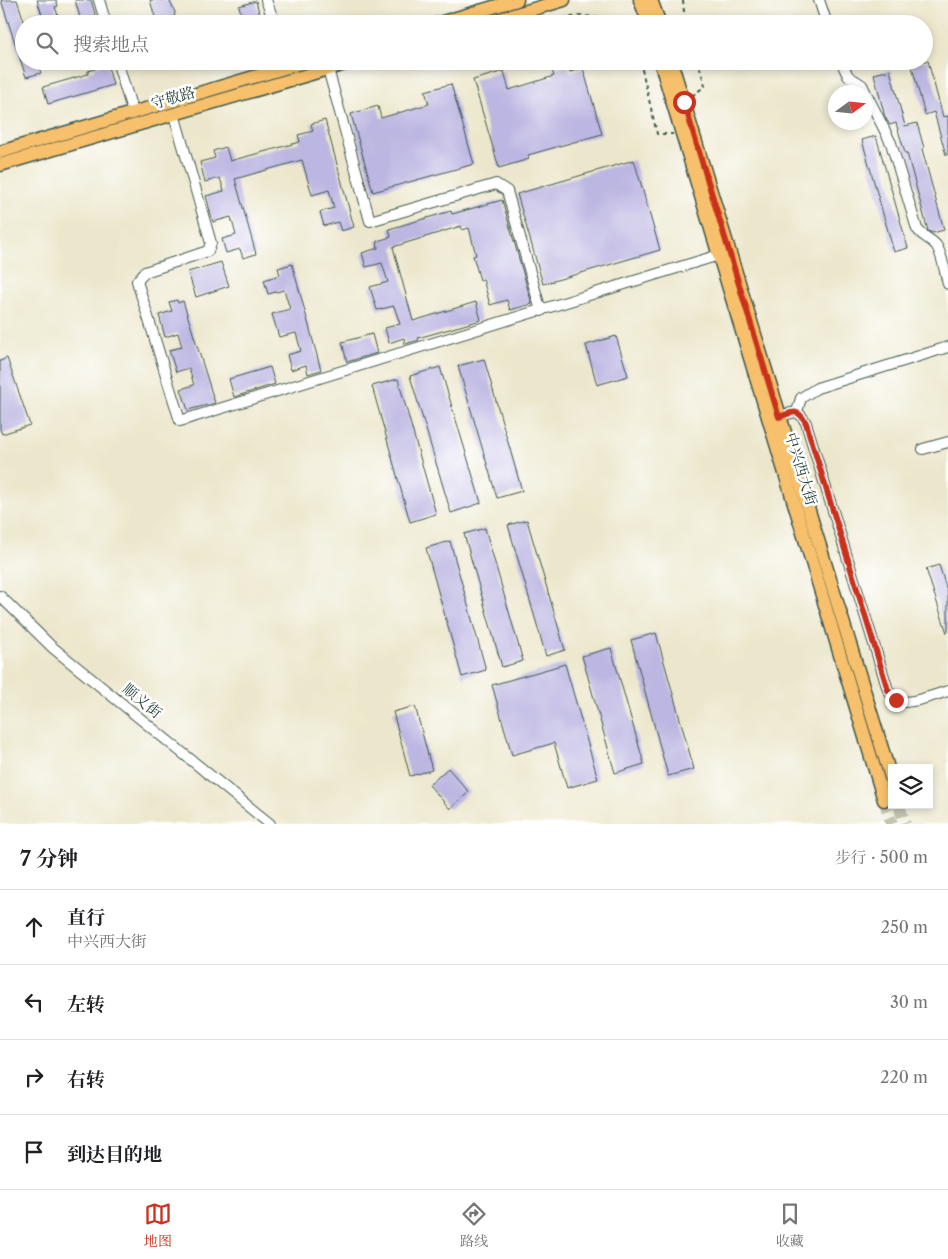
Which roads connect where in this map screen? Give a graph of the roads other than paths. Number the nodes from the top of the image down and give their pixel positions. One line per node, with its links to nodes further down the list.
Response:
1 (99, 0): 8 (street)
2 (266, 0): 9 (street)
3 (517, 0): 10 (main road)
4 (564, 0): 11 (main road)
5 (640, 0): 12 (main road)
6 (651, 0): 13 (main road)
7 (819, 0): 14 (street)
8 (103, 15)
9 (272, 15)
10 (466, 15)
11 (513, 15)
12 (646, 15)
13 (657, 15)
14 (824, 15)
15 (121, 70): 22 (street)
16 (270, 70): 22 (main road, 守敬路)
17 (325, 70): 23 (main road, 守敬路)
18 (328, 70): 28 (street)
19 (663, 70): 26 (main road, 中兴西大街)
20 (674, 70): 31 (main road, 中兴西大街)
21 (845, 70): 27 (street)
22 (133, 113): 24 (main road, 守敬路)
23 (174, 114): 25 (main road, 守敬路); 28 (street)
24 (0, 152)
25 (0, 166)
26 (719, 255): 28 (street); 37 (main road, 中兴西大街)
27 (948, 284)
28 (541, 311)
29 (948, 347): 30 (street)
30 (798, 412): 31 (street); 35 (street)
31 (779, 417): 36 (main road, 中兴西大街)
32 (948, 442): 33 (street)
33 (923, 449)
34 (0, 596): 38 (street, 顺义街)
35 (948, 691)
36 (888, 768)
37 (884, 800)
38 (270, 824)

